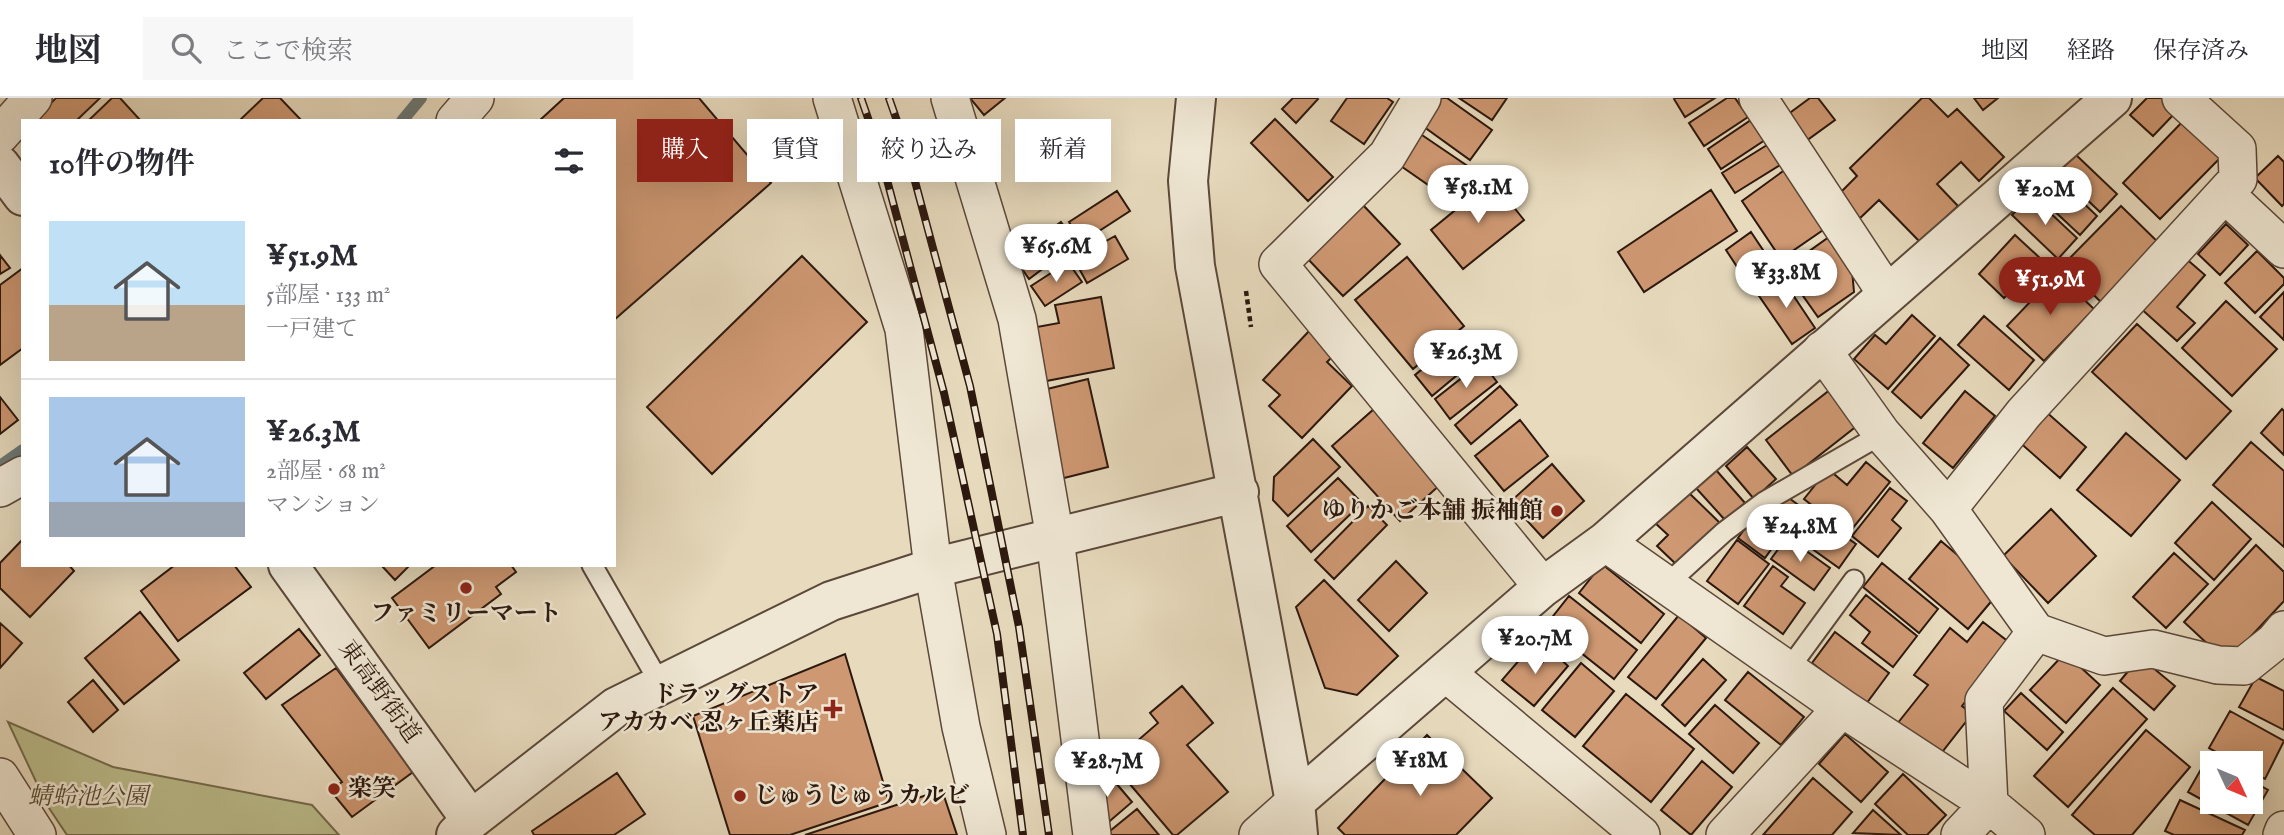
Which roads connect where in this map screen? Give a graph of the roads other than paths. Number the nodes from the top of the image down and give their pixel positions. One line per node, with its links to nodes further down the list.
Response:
1 (33, 98): 11 (street)
2 (475, 98): 10 (street)
3 (832, 98): 27 (street)
4 (950, 98): 23 (street)
5 (1196, 98): 21 (street)
6 (1422, 98): 30 (street)
7 (1758, 98): 16 (street)
8 (2112, 98): 16 (street)
9 (2180, 98): 14 (street)
10 (457, 119)
11 (0, 135)
12 (0, 165): 13 (street)
13 (21, 193)
14 (2225, 194): 15 (street); 22 (street)
15 (2284, 249)
16 (1886, 294): 17 (street)
17 (1822, 350): 18 (street); 24 (street)
18 (1882, 434): 22 (street); 29 (lane)
19 (21, 476): 20 (street)
20 (0, 488)
21 (1238, 492): 23 (street); 39 (street)
22 (1948, 509): 31 (street)
23 (1055, 538): 27 (street); 43 (street)
24 (1605, 542): 29 (street); 30 (street)
25 (289, 567): 40 (street, 東高野街道)
26 (593, 567): 35 (lane)
27 (933, 568): 35 (street); 42 (street)
28 (1854, 580): 33 (lane)
29 (1666, 584): 33 (street)
30 (1543, 587): 34 (street)
31 (2036, 632): 32 (street); 38 (street)
32 (2281, 640)
33 (1788, 670): 36 (street)
34 (1445, 672): 39 (street); 45 (street)
35 (661, 685): 40 (street)
36 (1842, 708): 38 (street); 46 (street)
37 (2, 786): 41 (street)
38 (1989, 804): 47 (street); 48 (street)
39 (1296, 819): 44 (street)
40 (469, 830)
41 (37, 835)
42 (987, 835)
43 (1092, 835)
44 (1258, 835)
45 (1641, 835)
46 (1725, 835)
47 (1960, 835)
48 (2026, 835)

